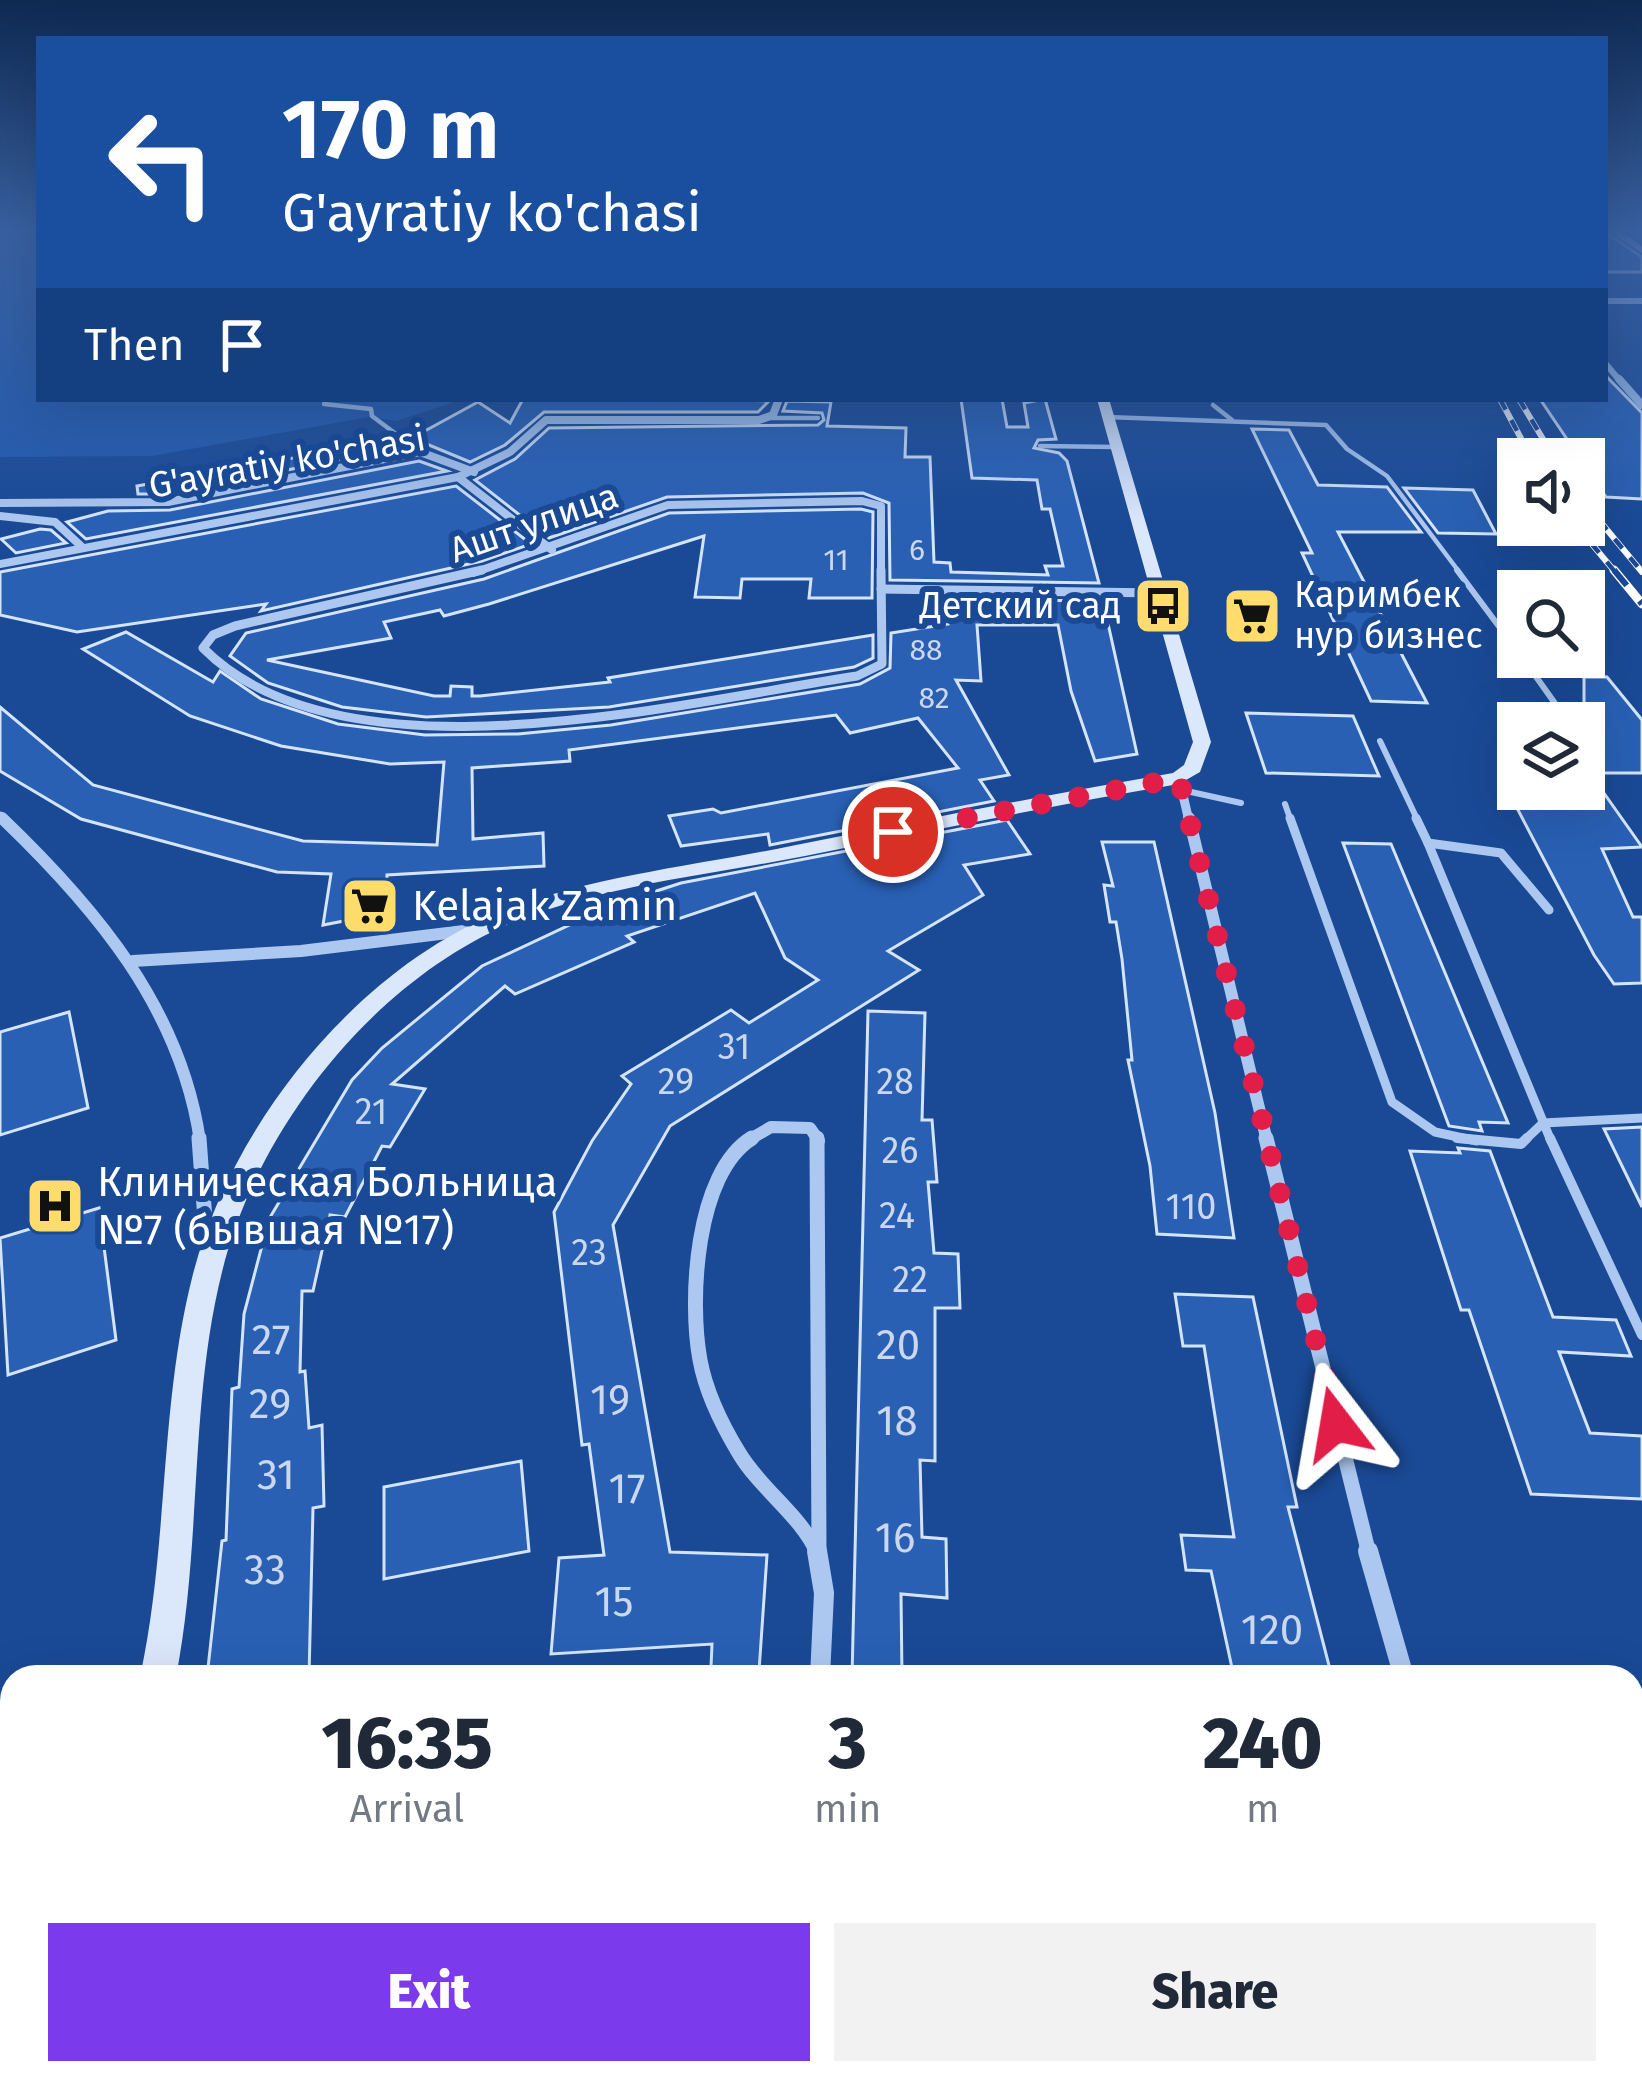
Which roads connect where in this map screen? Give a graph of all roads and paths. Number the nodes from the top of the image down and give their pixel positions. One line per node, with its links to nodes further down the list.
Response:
1 (1608, 366): 5 (street)
2 (777, 402): 7 (street)
3 (324, 404): 12 (lane)
4 (1213, 405): 9 (lane)
5 (1642, 405)
6 (1105, 408): 9 (lane); 11 (main road)
7 (768, 418): 8 (lane); 13 (street, G'ayratiy ko'chasi)
8 (818, 418)
9 (1233, 421): 22 (lane)
10 (1040, 446): 11 (lane)
11 (1116, 447): 21 (main road)
12 (420, 452): 13 (street); 15 (street)
13 (474, 472): 14 (street, G'ayratiy ko'chasi)
14 (458, 477): 17 (street, G'ayratiy ko'chasi); 18 (street)
15 (0, 503)
16 (0, 516): 17 (street)
17 (81, 545): 19 (street, G'ayratiy ko'chasi)
18 (552, 550): 20 (street, Ашт улица); 20 (street, Ашт улица)
19 (0, 564)
20 (881, 589): 21 (street)
21 (1160, 593): 24 (main road)
22 (1497, 623)
23 (1380, 741): 28 (lane)
24 (1180, 784): 25 (lane); 30 (main road); 39 (street)
25 (1240, 803)
26 (1285, 804): 33 (lane)
27 (0, 816): 31 (street)
28 (1428, 843): 29 (lane); 33 (lane)
29 (1549, 910)
30 (480, 929): 31 (street); 34 (main road)
31 (133, 962): 34 (street)
32 (1642, 1118): 33 (lane)
33 (1543, 1123): 35 (lane)
34 (207, 1274): 37 (main road)
35 (1642, 1335)
36 (819, 1552): 36 (street); 38 (street)
37 (160, 1665)
38 (820, 1665)
39 (1401, 1665)

